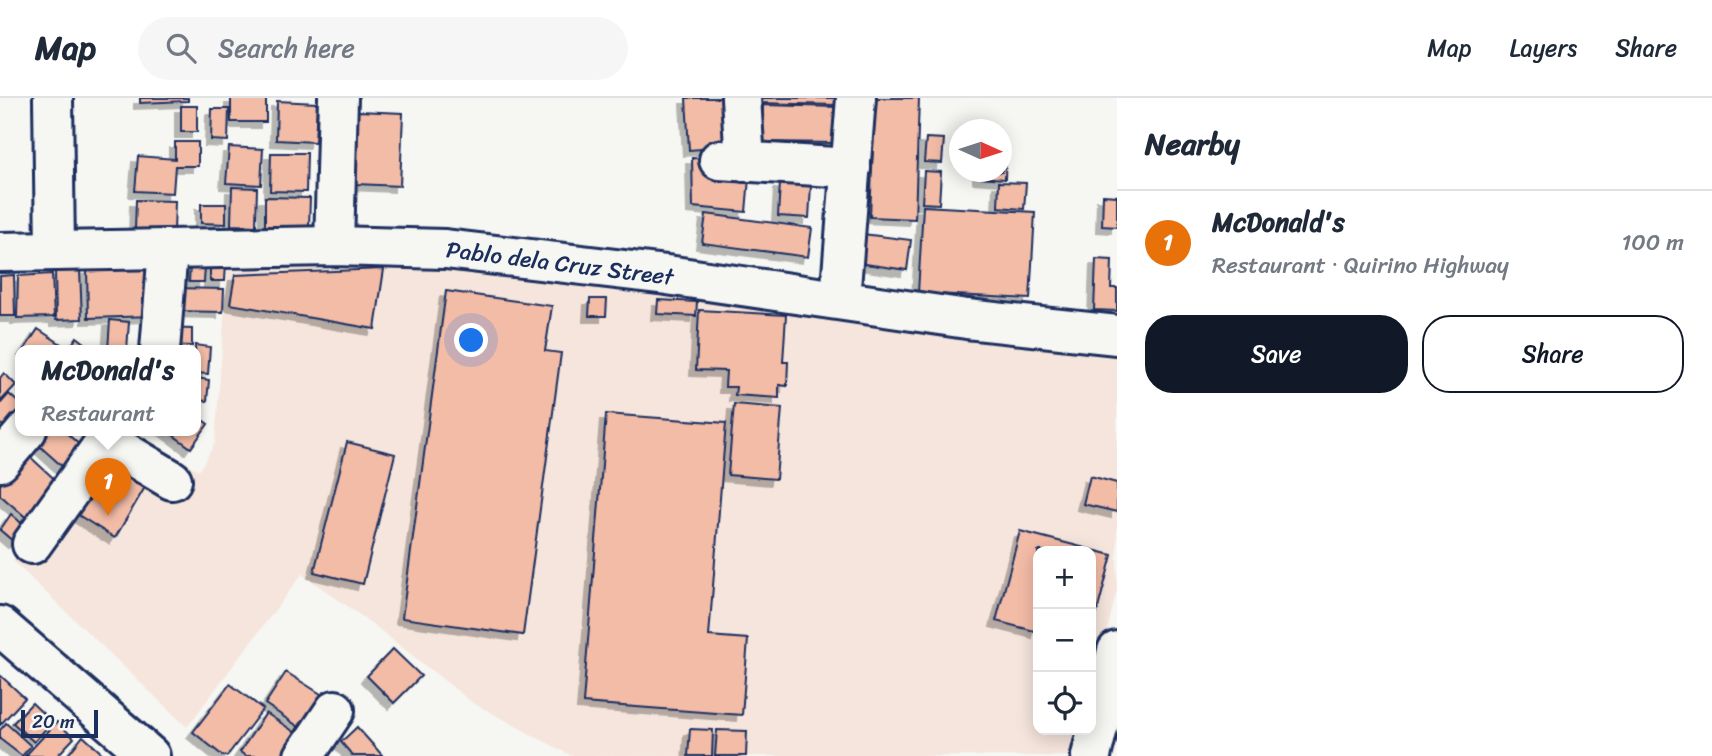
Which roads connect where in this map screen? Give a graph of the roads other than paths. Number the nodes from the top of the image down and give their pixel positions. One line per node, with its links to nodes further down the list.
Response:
1 (53, 98): 8 (street)
2 (338, 98): 6 (street)
3 (741, 98): 5 (street)
4 (856, 98): 5 (street)
5 (850, 180): 10 (street)
6 (334, 246): 7 (street, Pablo dela Cruz Street); 10 (street, Pablo dela Cruz Street)
7 (168, 249): 8 (street, Pablo dela Cruz Street); 12 (street)
8 (55, 250): 9 (street, Pablo dela Cruz Street)
9 (0, 252)
10 (828, 299): 11 (street, Pablo dela Cruz Street)
11 (1117, 335)
12 (160, 345)
13 (22, 436): 14 (street)
14 (0, 462)
15 (173, 480): 16 (street)
16 (32, 544)
17 (0, 626): 20 (street)
18 (1117, 651): 22 (street)
19 (335, 710): 21 (street)
20 (149, 756)
21 (304, 756)
22 (1091, 756)

